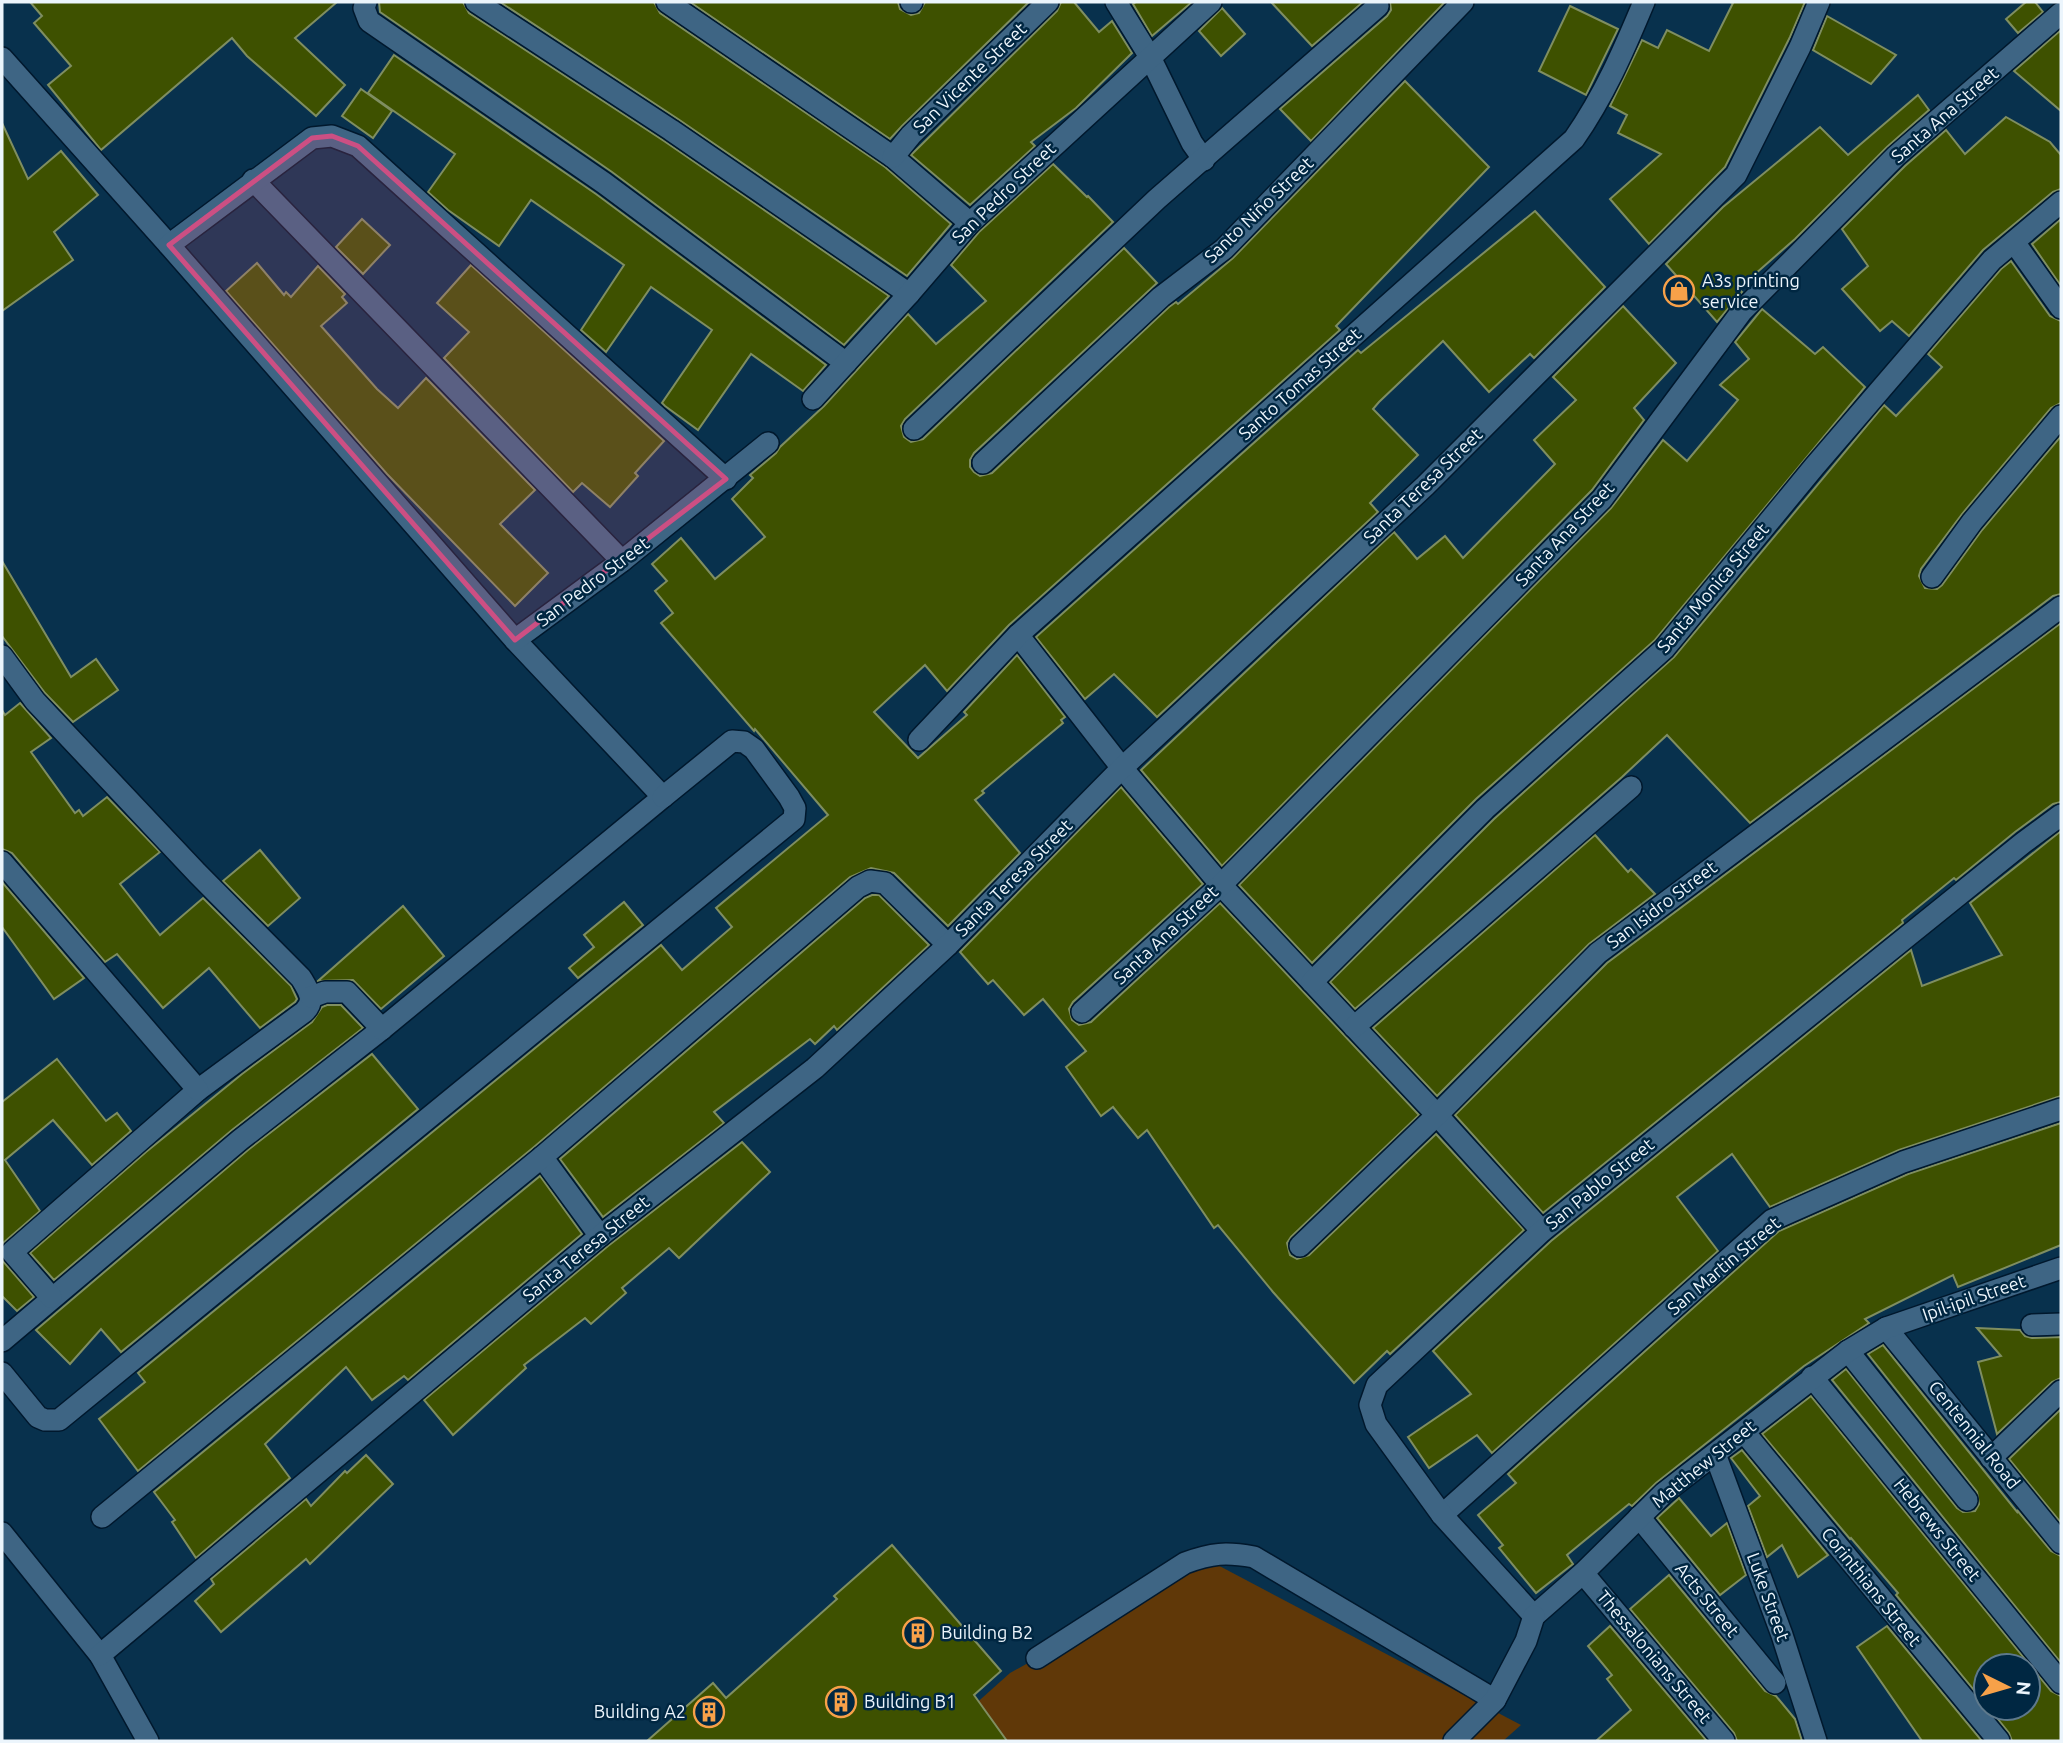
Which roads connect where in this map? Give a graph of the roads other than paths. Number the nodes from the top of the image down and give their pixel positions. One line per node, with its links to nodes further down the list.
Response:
1 (366, 2): 23 (street)
2 (476, 2): 21 (street)
3 (667, 2): 14 (street)
4 (1048, 2): 14 (street, San Vicente Street)
5 (1116, 2): 12 (street)
6 (1210, 2): 12 (street, San Pedro Street)
7 (1463, 2): 28 (street, Santo Niño Street)
8 (1644, 2): 33 (street, Santo Tomas Street)
9 (1819, 2): 37 (street, Santa Teresa Street)
10 (1378, 6): 15 (street)
11 (2061, 13): 42 (street, Santa Ana Street)
12 (1150, 57): 15 (street); 18 (street, San Pedro Street)
13 (2, 58): 20 (street)
14 (893, 156): 18 (street)
15 (1204, 160): 26 (street)
16 (253, 180): 20 (street); 29 (street); 30 (street)
17 (2061, 202): 19 (street, Santa Monica Street)
18 (970, 223): 21 (street, San Pedro Street)
19 (2014, 242): 22 (street); 44 (street, Santa Monica Street)
20 (169, 245): 34 (street)
21 (909, 294): 23 (street, San Pedro Street)
22 (2061, 308)
23 (846, 363): 24 (street, San Pedro Street)
24 (813, 399)
25 (2061, 416): 31 (street)
26 (914, 429)
27 (768, 443): 29 (street, San Pedro Street)
28 (983, 463)
29 (726, 479): 30 (street, San Pedro Street)
30 (622, 561): 34 (street, San Pedro Street)
31 (1932, 577)
32 (2061, 607): 51 (street, San Isidro Street)
33 (1018, 635): 36 (street, Santo Tomas Street); 37 (street)
34 (515, 640): 39 (street)
35 (2, 656): 45 (street)
36 (919, 740)
37 (1122, 768): 42 (street); 43 (street, Santa Teresa Street)
38 (1631, 787): 47 (street)
39 (663, 797): 48 (street); 64 (street)
40 (2061, 815): 53 (street, San Pablo Street)
41 (2, 862): 49 (street)
42 (1221, 885): 44 (street); 46 (street, Santa Ana Street)
43 (948, 945): 52 (street); 54 (street, Santa Teresa Street)
44 (1312, 982): 47 (street)
45 (311, 997): 48 (street); 49 (street)
46 (1082, 1012)
47 (1354, 1027): 51 (street)
48 (382, 1029): 58 (street)
49 (198, 1090): 55 (street)
50 (2061, 1109): 71 (street, San Martin Street)
51 (1437, 1115): 53 (street); 56 (street, San Isidro Street)
52 (542, 1157): 54 (street); 72 (street)
53 (1542, 1231): 71 (street, San Pablo Street)
54 (600, 1236): 78 (street, Santa Teresa Street)
55 (7, 1245): 58 (street)
56 (1300, 1246)
57 (2061, 1268): 61 (street, Ipil-ipil Street)
58 (51, 1297): 62 (street)
59 (2061, 1324): 60 (street)
60 (2032, 1325)
61 (1886, 1328): 63 (street, Matthew Street); 69 (street, Centennial Road)
62 (2, 1341)
63 (1848, 1351): 65 (street, Matthew Street); 70 (street)
64 (2, 1373)
65 (1812, 1377): 67 (street, Matthew Street); 81 (street, Hebrews Street)
66 (2061, 1391): 69 (street)
67 (1744, 1432): 68 (street, Matthew Street); 87 (street, Corinthians Street)
68 (1715, 1454): 73 (street, Matthew Street); 86 (street, Luke Street)
69 (1991, 1458): 74 (street, Centennial Road)
70 (1967, 1500)
71 (1442, 1515): 77 (street, San Pablo Street)
72 (102, 1517)
73 (1639, 1517): 76 (street, Matthew Street); 80 (street, Acts Street)
74 (2058, 1531)
75 (2, 1533): 78 (street)
76 (1583, 1573): 77 (street, Matthew Street); 85 (street, Thessalonians Street)
77 (1534, 1616): 82 (street)
78 (100, 1655): 83 (street)
79 (1037, 1658): 82 (street)
80 (1775, 1683)
81 (2061, 1683)
82 (1495, 1700): 84 (street)
83 (148, 1741)
84 (1454, 1741)
85 (1724, 1741)
86 (1816, 1741)
87 (1999, 1741)

